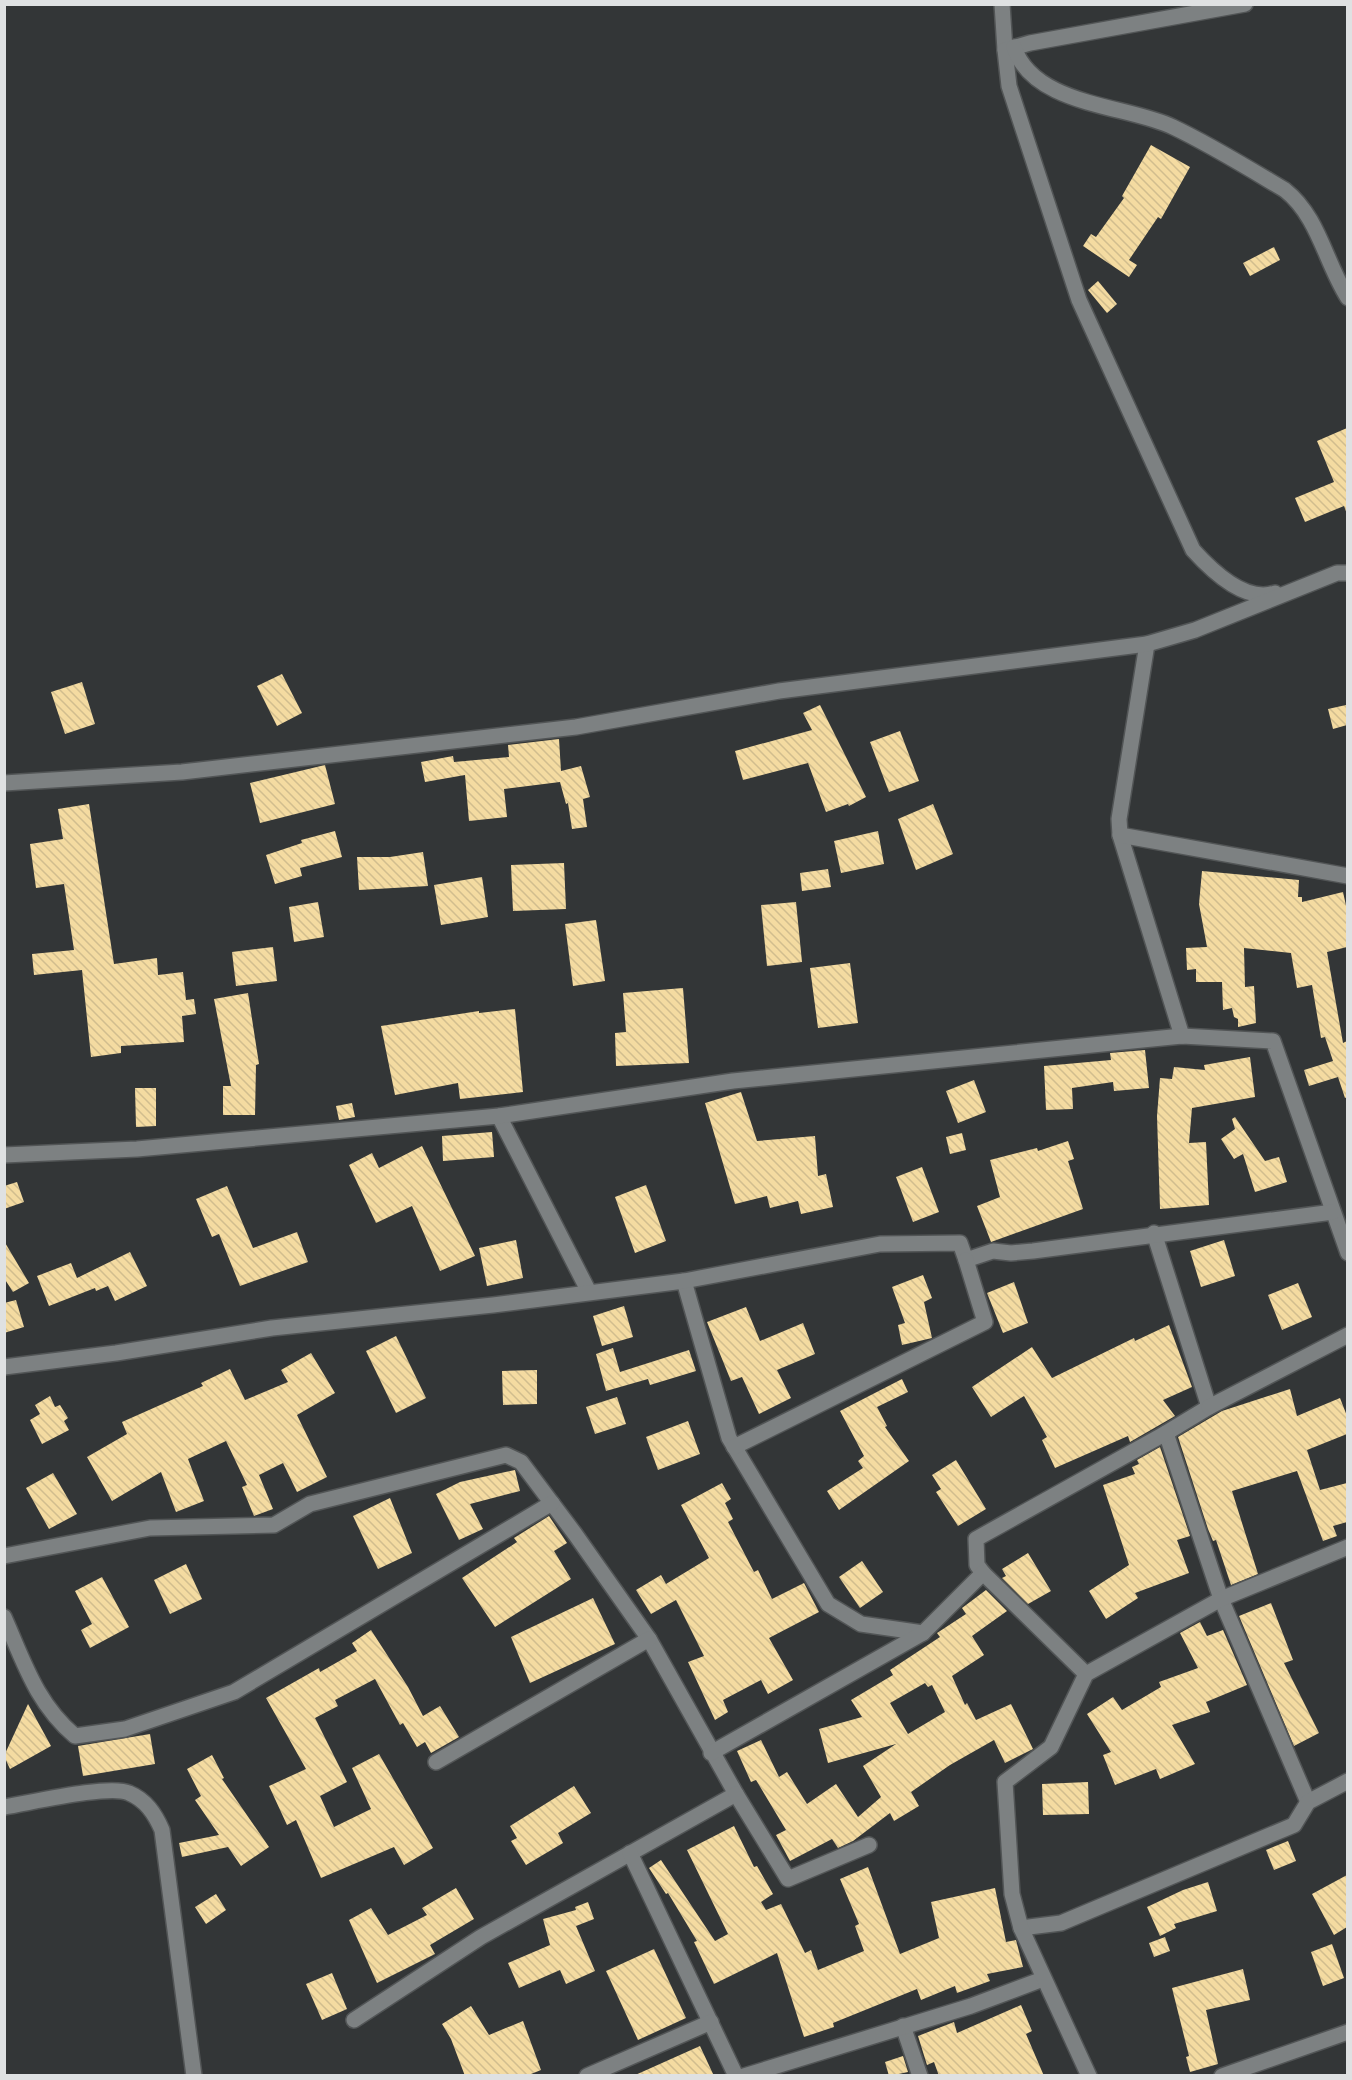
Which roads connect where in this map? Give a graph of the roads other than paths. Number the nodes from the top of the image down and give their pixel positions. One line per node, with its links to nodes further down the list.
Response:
1 (1002, 4): 3 (street)
2 (1245, 4): 3 (street)
3 (1010, 49): 4 (street); 5 (street)
4 (1347, 298)
5 (1342, 573): 6 (street)
6 (1147, 644): 7 (street); 8 (street)
7 (4, 783)
8 (1120, 835): 9 (street); 10 (street)
9 (1347, 876)
10 (1182, 1035): 11 (street); 13 (street)
11 (499, 1116): 12 (street); 18 (street)
12 (4, 1155)
13 (1333, 1212): 14 (street); 15 (street)
14 (1154, 1233): 16 (street); 21 (street)
15 (1347, 1253)
16 (966, 1260): 17 (street); 23 (street)
17 (684, 1281): 18 (street); 23 (street)
18 (589, 1292): 20 (street)
19 (1347, 1335): 21 (street)
20 (4, 1367)
21 (1209, 1407): 22 (street)
22 (1166, 1433): 27 (street); 28 (street)
23 (734, 1447): 30 (street)
24 (552, 1503): 26 (street); 29 (street); 31 (street)
25 (1347, 1547): 28 (street)
26 (4, 1556)
27 (983, 1573): 30 (street); 32 (street)
28 (1221, 1599): 32 (street); 37 (street)
29 (4, 1617)
30 (922, 1633): 33 (street)
31 (649, 1639): 33 (street); 34 (street)
32 (1086, 1674): 41 (street)
33 (711, 1753): 36 (street)
34 (436, 1762)
35 (1347, 1781): 37 (street)
36 (736, 1794): 39 (street); 40 (street)
37 (1308, 1802): 41 (street)
38 (4, 1807): 47 (street)
39 (869, 1845)
40 (630, 1853): 43 (street); 44 (street)
41 (1021, 1928): 42 (street)
42 (1043, 1979): 45 (street); 52 (street)
43 (354, 2020)
44 (711, 2022): 48 (street); 49 (street)
45 (903, 2026): 50 (street); 51 (street)
46 (1347, 2032): 53 (street)
47 (194, 2076)
48 (587, 2076)
49 (736, 2076)
50 (744, 2076)
51 (920, 2076)
52 (1089, 2076)
53 (1222, 2076)

